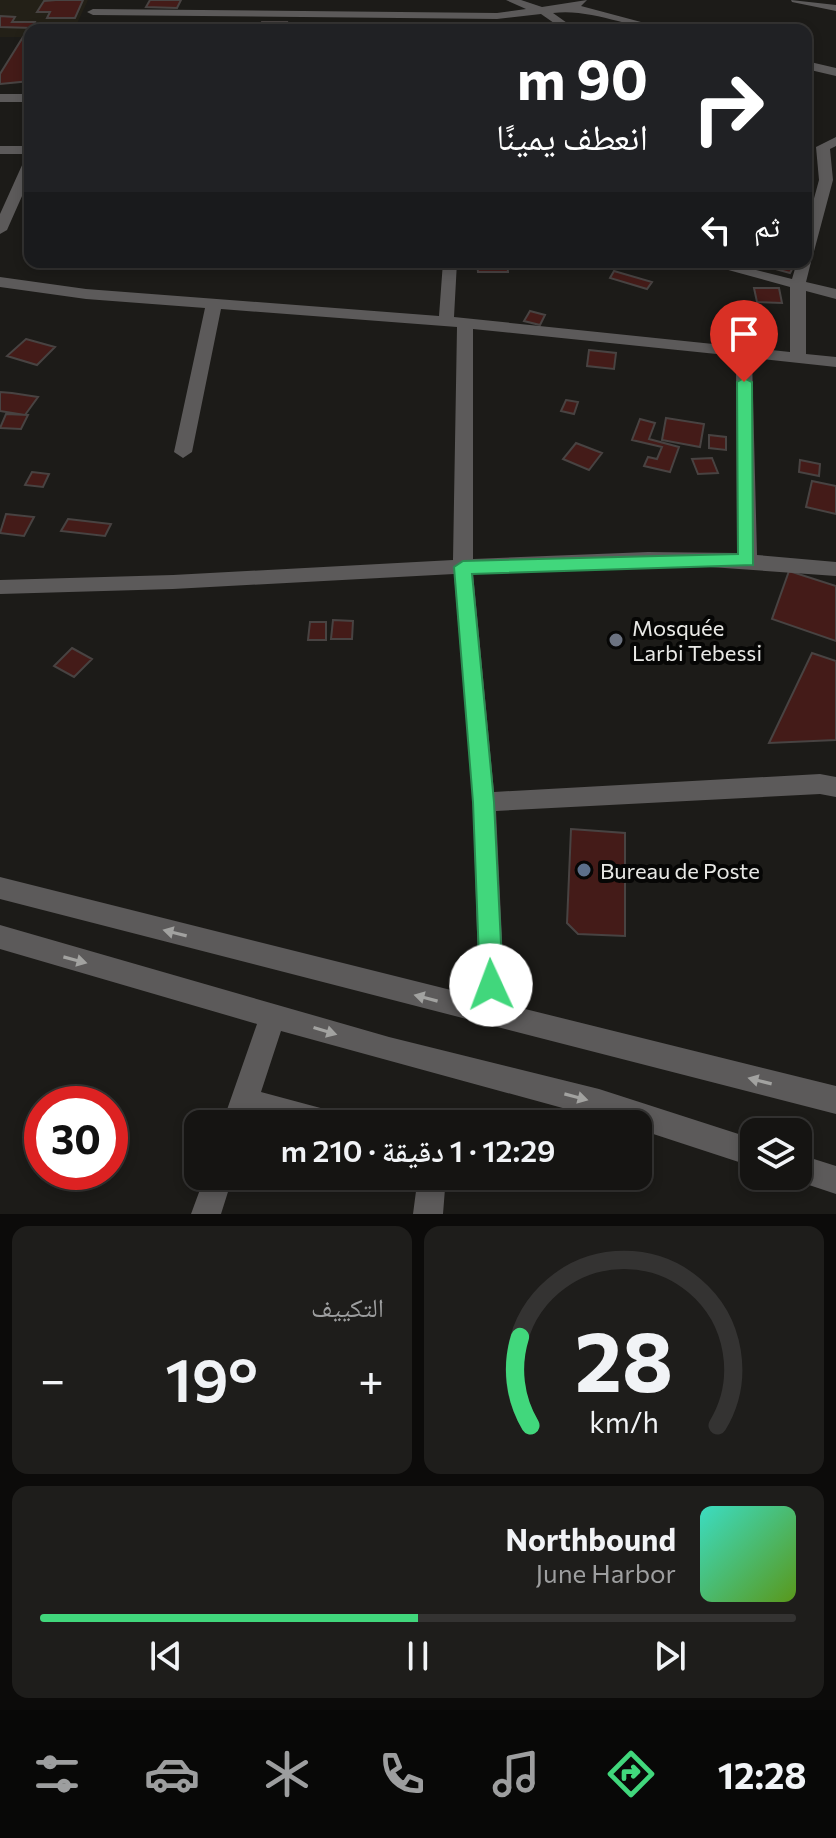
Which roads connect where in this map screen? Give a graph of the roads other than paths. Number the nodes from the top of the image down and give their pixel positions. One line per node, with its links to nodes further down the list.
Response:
1 (100, 0): 7 (street)
2 (511, 0): 5 (street)
3 (796, 0): 6 (street)
4 (577, 4): 5 (street); 16 (street)
5 (544, 6): 10 (street); 15 (street)
6 (836, 8)
7 (203, 13): 8 (street); 11 (street)
8 (302, 14): 9 (street); 12 (street)
9 (399, 14): 10 (street); 13 (street)
10 (497, 16): 14 (street)
11 (200, 24)
12 (300, 24)
13 (398, 24)
14 (498, 24)
15 (564, 24)
16 (645, 24)
17 (812, 66): 18 (street)
18 (836, 72)
19 (0, 98): 20 (street)
20 (24, 98)
21 (812, 141): 22 (street)
22 (832, 147): 25 (street)
23 (0, 150): 24 (street)
24 (24, 150)
25 (831, 181): 29 (street)
26 (24, 189): 27 (street)
27 (3, 213): 28 (street)
28 (0, 230)
29 (812, 237)
30 (451, 268): 37 (street)
31 (730, 268): 34 (street)
32 (802, 268): 34 (street)
33 (0, 282): 36 (street)
34 (798, 285): 35 (street); 39 (street)
35 (836, 294)
36 (214, 303): 37 (street); 41 (street)
37 (456, 322): 38 (street); 43 (street)
38 (744, 353): 39 (street); 42 (street)
39 (798, 358): 40 (street)
40 (836, 362)
41 (183, 452)
42 (747, 560): 43 (street); 44 (street)
43 (463, 567): 45 (street); 47 (street)
44 (836, 569)
45 (0, 587)
46 (836, 787): 47 (street)
47 (484, 802): 51 (street)
48 (0, 888): 51 (street, one-way to 48)
49 (0, 937): 50 (street, one-way to 50)
50 (273, 1015): 53 (street); 54 (street, one-way to 54)
51 (493, 1015): 52 (street, one-way to 51)
52 (836, 1100)
53 (241, 1110)
54 (740, 1148)
55 (812, 1172): 56 (street)
56 (836, 1180)
57 (214, 1190): 59 (street)
58 (431, 1190): 60 (street)
59 (206, 1214)
60 (428, 1214)

